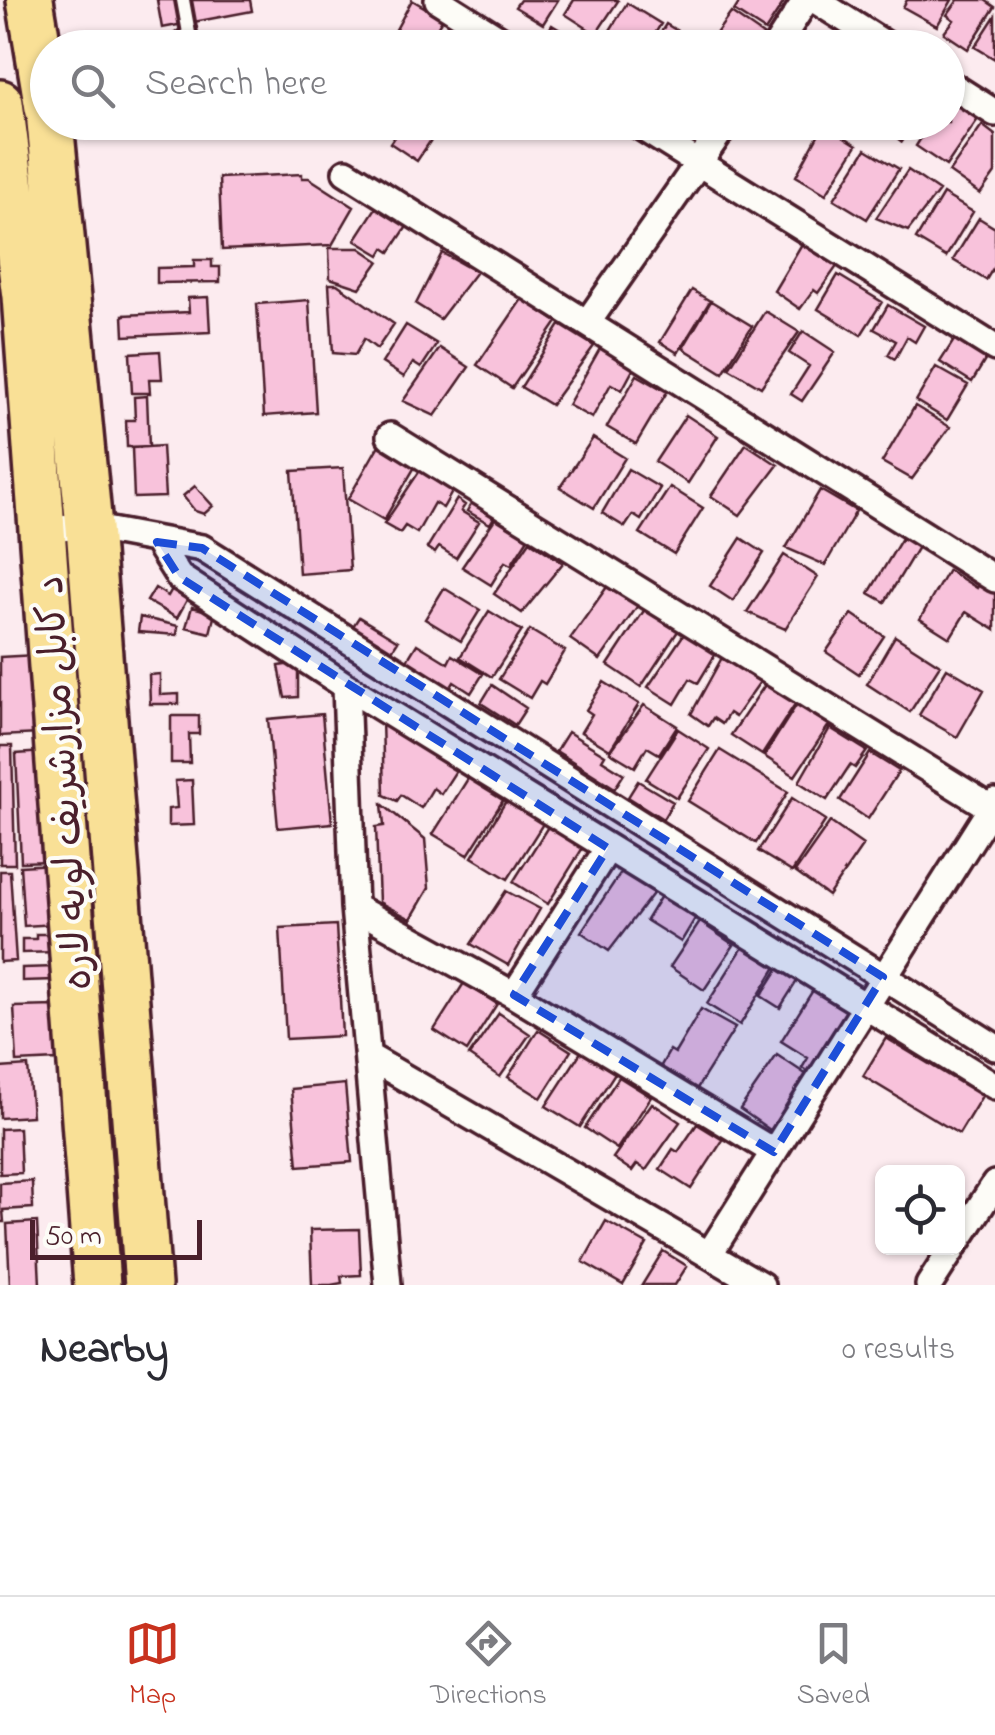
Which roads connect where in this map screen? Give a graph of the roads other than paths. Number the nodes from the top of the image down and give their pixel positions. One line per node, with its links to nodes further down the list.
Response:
1 (30, 0): 6 (highway, د کابل مزارشریف لویه لاره)
2 (183, 0): 7 (lane)
3 (438, 0): 8 (street)
4 (806, 0): 9 (street)
5 (816, 0): 10 (street)
6 (36, 30)
7 (188, 30)
8 (486, 30)
9 (787, 30)
10 (863, 30)
11 (965, 94): 12 (street)
12 (995, 113)
13 (3, 124): 14 (highway); 20 (highway, د کابل مزارشریف لویه لاره)
14 (30, 125)
15 (54, 140): 25 (highway, د کابل مزارشریف لویه لاره)
16 (662, 140): 18 (street)
17 (715, 140): 18 (street)
18 (700, 164): 21 (street); 22 (street)
19 (346, 172): 21 (street)
20 (13, 297): 24 (highway, د کابل مزارشریف لویه لاره)
21 (587, 323): 27 (street)
22 (995, 348)
23 (390, 436): 31 (street)
24 (44, 528): 25 (street); 45 (highway, د کابل مزارشریف لویه لاره)
25 (88, 528): 26 (street); 46 (highway, د کابل مزارشریف لویه لاره)
26 (158, 542): 28 (street); 29 (street)
27 (995, 579)
28 (336, 635): 29 (street); 34 (street)
29 (317, 666): 30 (street)
30 (346, 686): 32 (street); 33 (street)
31 (993, 805): 34 (street)
32 (608, 848): 35 (street); 36 (street)
33 (354, 906): 35 (street); 38 (street)
34 (883, 976): 36 (street); 37 (street)
35 (514, 995): 40 (street)
36 (863, 1008): 39 (street); 40 (street)
37 (995, 1046)
38 (370, 1058): 43 (street); 47 (street)
39 (995, 1086)
40 (774, 1152): 43 (street)
41 (990, 1200): 42 (street)
42 (965, 1232)
43 (710, 1253): 48 (street)
44 (948, 1255): 49 (street)
45 (97, 1285)
46 (148, 1285)
47 (388, 1285)
48 (761, 1285)
49 (928, 1285)

